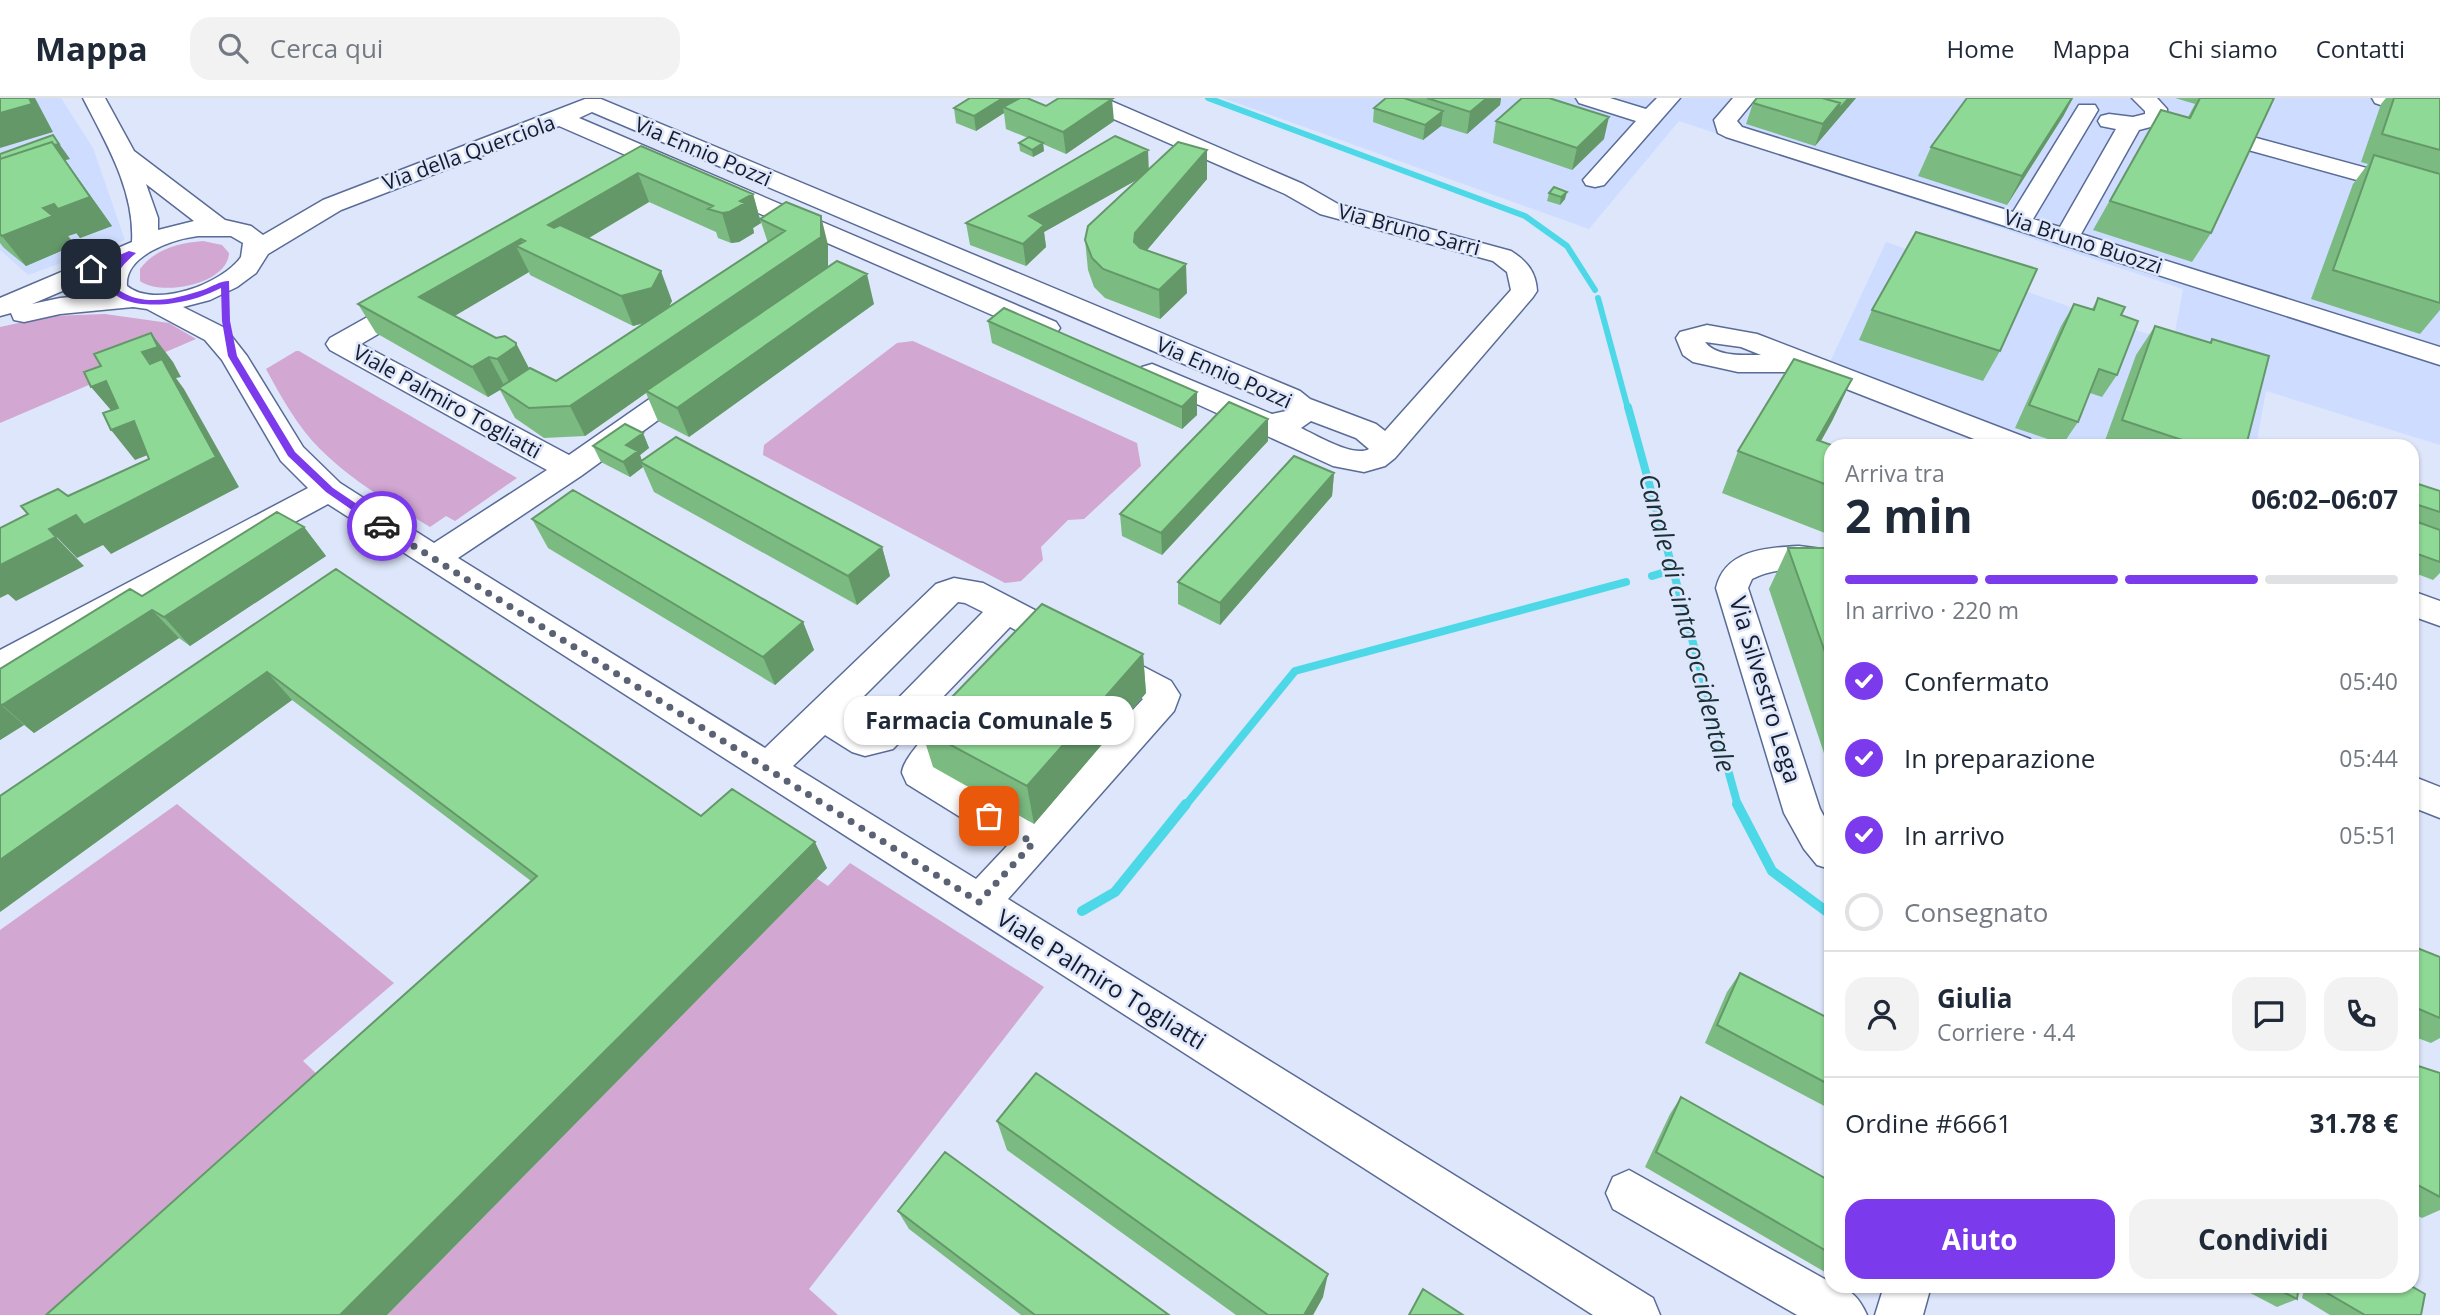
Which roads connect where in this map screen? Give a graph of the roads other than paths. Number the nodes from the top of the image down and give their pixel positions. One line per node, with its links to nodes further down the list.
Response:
1 (94, 98): 15 (street)
2 (1085, 98): 40 (street, Via Bruno Sarri)
3 (1587, 98): 10 (street)
4 (1669, 98): 10 (street)
5 (1745, 98): 21 (street, Via Bruno Buozzi)
6 (2383, 98): 11 (street)
7 (2084, 104): 12 (street); 21 (street)
8 (578, 106): 14 (street, Via Ennio Pozzi); 16 (street, Via Ennio Pozzi); 20 (street, Via della Querciola)
9 (2153, 107): 12 (street)
10 (1650, 118): 18 (street)
11 (2440, 119)
12 (2131, 124): 23 (street)
13 (2249, 143): 19 (street)
14 (685, 145): 16 (street); 37 (street, Via Ennio Pozzi)
15 (124, 155): 22 (street); 24 (street)
16 (660, 161): 17 (street); 31 (street, Via Ennio Pozzi)
17 (636, 175)
18 (1595, 180)
19 (2440, 196)
20 (332, 205): 22 (street, Via della Querciola); 25 (street, Via della Querciola)
21 (2019, 222): 23 (street, Via Bruno Buozzi)
22 (227, 228): 24 (street, Via della Querciola); 25 (street)
23 (2067, 237): 33 (street, Via Bruno Buozzi)
24 (138, 248): 28 (street); 29 (street, Via della Querciola)
25 (256, 250): 26 (street, Via della Querciola)
26 (226, 283): 28 (street, Via della Querciola); 32 (street, Viale Palmiro Togliatti)
27 (434, 290): 41 (street, Viale Palmiro Togliatti)
28 (142, 301): 30 (street, Via della Querciola); 32 (street, Viale Palmiro Togliatti)
29 (0, 308)
30 (0, 319)
31 (1068, 337)
32 (233, 356): 42 (street, Viale Palmiro Togliatti)
33 (2440, 356)
34 (1807, 363): 39 (street)
35 (1130, 364): 38 (street, Via Ennio Pozzi)
36 (716, 365): 41 (street, Viale Palmiro Togliatti)
37 (1300, 406): 38 (street, Via Ennio Pozzi); 40 (street)
38 (1267, 423): 40 (street)
39 (2002, 439)
40 (1387, 448)
41 (570, 469): 43 (street, Viale Palmiro Togliatti)
42 (329, 490): 43 (street, Viale Palmiro Togliatti); 50 (street)
43 (434, 559): 53 (street, Viale Palmiro Togliatti)
44 (1824, 560): 57 (street, Via Silvestro Lega)
45 (2419, 606): 47 (street)
46 (1006, 610): 48 (street); 52 (street); 52 (street)
47 (2440, 614)
48 (1051, 634): 49 (street); 56 (street)
49 (1023, 662)
50 (0, 666)
51 (986, 700): 56 (street)
52 (821, 715): 53 (street)
53 (767, 769): 58 (street, Viale Palmiro Togliatti)
54 (2419, 795): 55 (street)
55 (2440, 803)
56 (1033, 843): 58 (street)
57 (1824, 846)
58 (979, 902): 61 (street, Viale Palmiro Togliatti)
59 (1629, 1193): 62 (street)
60 (1906, 1293): 63 (street)
61 (1629, 1313)
62 (1843, 1315)
63 (1899, 1315)

